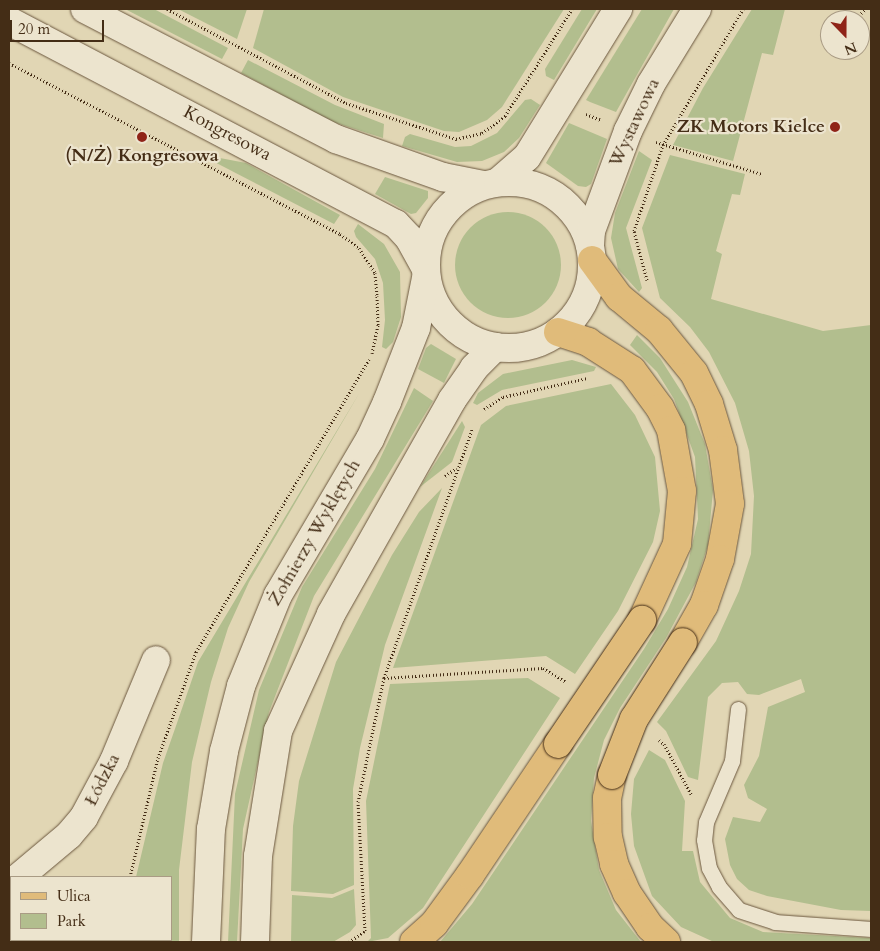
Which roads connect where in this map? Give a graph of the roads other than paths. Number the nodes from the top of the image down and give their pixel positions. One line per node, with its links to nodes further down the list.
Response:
1 (85, 9): 5 (street)
2 (618, 9): 5 (street)
3 (696, 9): 6 (street, Wystawowa)
4 (9, 21): 7 (street, Kongresowa)
5 (490, 184): 6 (street); 7 (street)
6 (591, 252): 8 (street); 17 (main road, bridge)
7 (426, 274): 9 (street); 14 (street, Żołnierzy Wyklętych)
8 (558, 332): 9 (street); 16 (main road, bridge)
9 (495, 347): 15 (street)
10 (156, 660): 12 (street, Łódzka)
11 (738, 709): 13 (lane)
12 (20, 876)
13 (871, 929)
14 (206, 942)
15 (255, 942)
16 (414, 942)
17 (666, 942)

